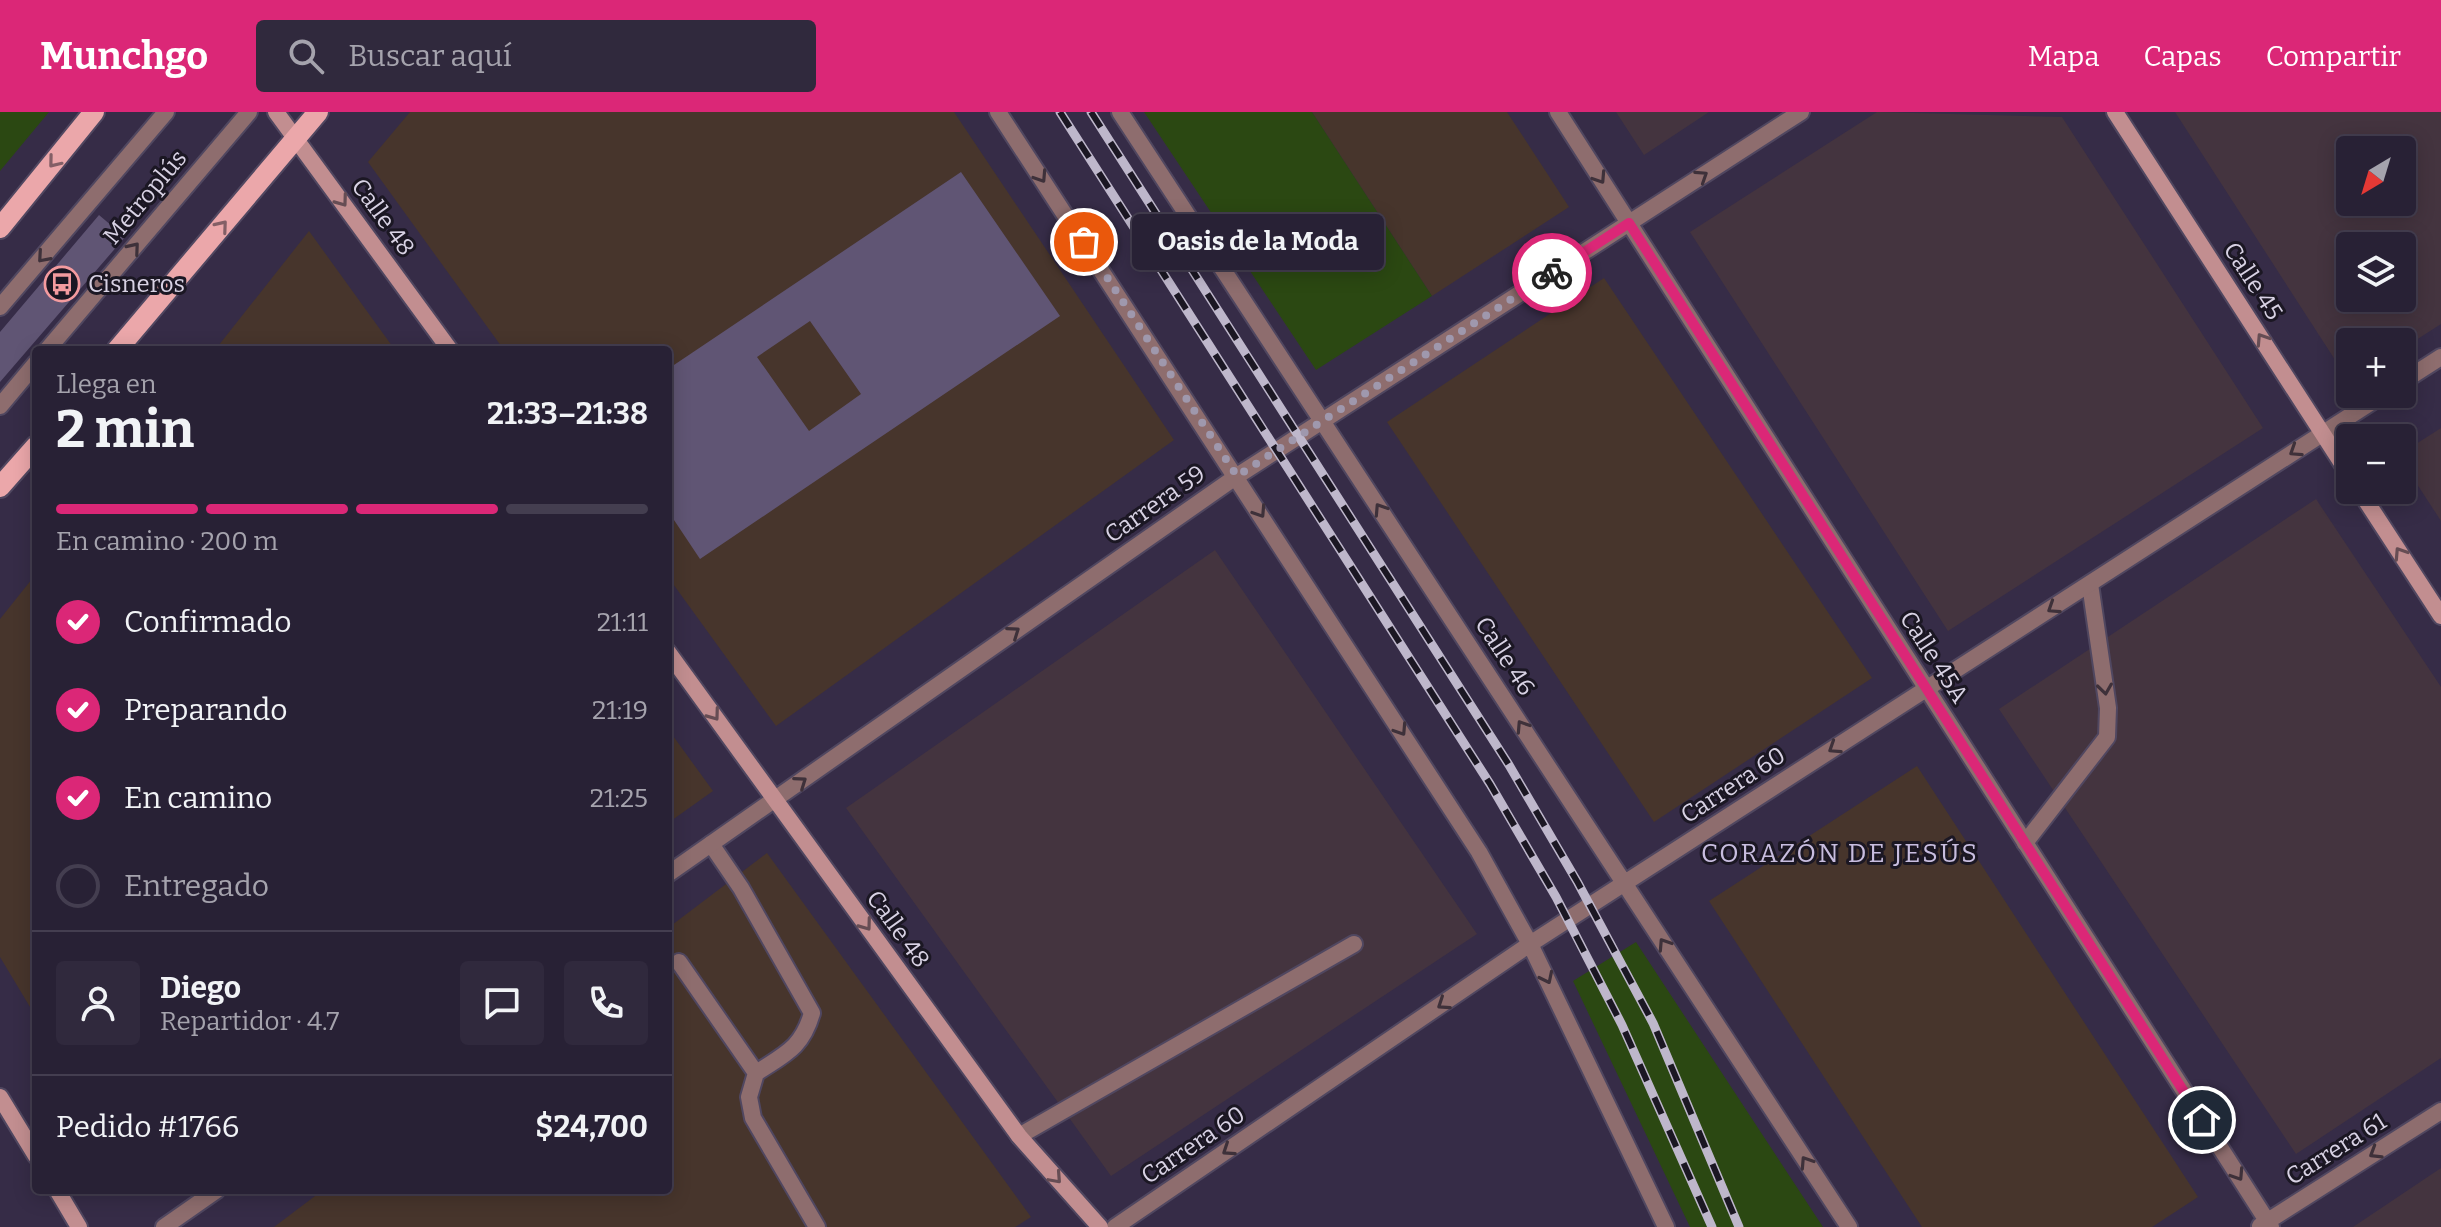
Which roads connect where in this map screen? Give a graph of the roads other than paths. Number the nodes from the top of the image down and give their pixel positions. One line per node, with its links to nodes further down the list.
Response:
1 (94, 112): 12 (main road, one-way to 12)
2 (166, 112): 14 (street, Metroplús, one-way to 14)
3 (249, 112): 15 (street, Metroplús, one-way to 3)
4 (276, 112): 11 (street, Calle 48)
5 (318, 112): 11 (main road)
6 (998, 112): 27 (street, one-way to 27)
7 (1120, 112): 23 (street, Calle 46)
8 (1558, 112): 13 (street, Calle 45A, one-way to 13)
9 (1801, 112): 13 (street, Carrera 59, one-way to 9)
10 (2115, 112): 24 (street, Calle 45, one-way to 10)
11 (296, 138): 16 (main road, one-way to 11); 17 (street, Calle 48, one-way to 17)
12 (5, 221)
13 (1629, 223): 23 (street, Carrera 59); 33 (street, Calle 45A)
14 (0, 307)
15 (50, 346)
16 (120, 346)
17 (447, 346)
18 (2441, 357): 20 (street)
19 (32, 368): 21 (street)
20 (2416, 373)
21 (0, 406)
22 (2362, 408): 24 (street, Carrera 60)
23 (1322, 421): 27 (street, Carrera 59); 38 (street, Calle 46, one-way to 23)
24 (2323, 433): 26 (street, Calle 45); 30 (street, Carrera 60, one-way to 30)
25 (32, 451): 28 (main road)
26 (2336, 454)
27 (1237, 476): 34 (street, Carrera 59, one-way to 27); 40 (street, one-way to 40)
28 (0, 487)
29 (2368, 504): 31 (street, one-way to 29)
30 (2090, 584): 33 (street, Carrera 60, one-way to 33); 35 (street, one-way to 35)
31 (2441, 616)
32 (672, 658): 34 (street, Calle 48, one-way to 34)
33 (1927, 689): 35 (street, Calle 45A); 38 (street, Carrera 60, one-way to 38)
34 (775, 800): 36 (street, Carrera 59); 45 (street, Calle 48, one-way to 45)
35 (2025, 843): 49 (street, Calle 45A, one-way to 49)
36 (711, 844): 37 (street, Carrera 59); 42 (street)
37 (672, 871)
38 (1624, 883): 40 (street, Carrera 60); 56 (street, Calle 46, one-way to 38)
39 (1354, 944): 45 (street)
40 (1530, 944): 54 (street, Carrera 60, one-way to 54); 55 (street, one-way to 55)
41 (679, 962): 42 (street)
42 (756, 1073): 52 (street)
43 (0, 1097): 46 (street)
44 (2441, 1111): 49 (street, Carrera 61, one-way to 49)
45 (1019, 1136): 53 (street, Calle 48, one-way to 53)
46 (32, 1149)
47 (59, 1194): 50 (street)
48 (211, 1194): 51 (street)
49 (2265, 1225)
50 (79, 1227)
51 (164, 1227)
52 (817, 1227)
53 (1100, 1227)
54 (1115, 1227)
55 (1666, 1227)
56 (1849, 1227)

